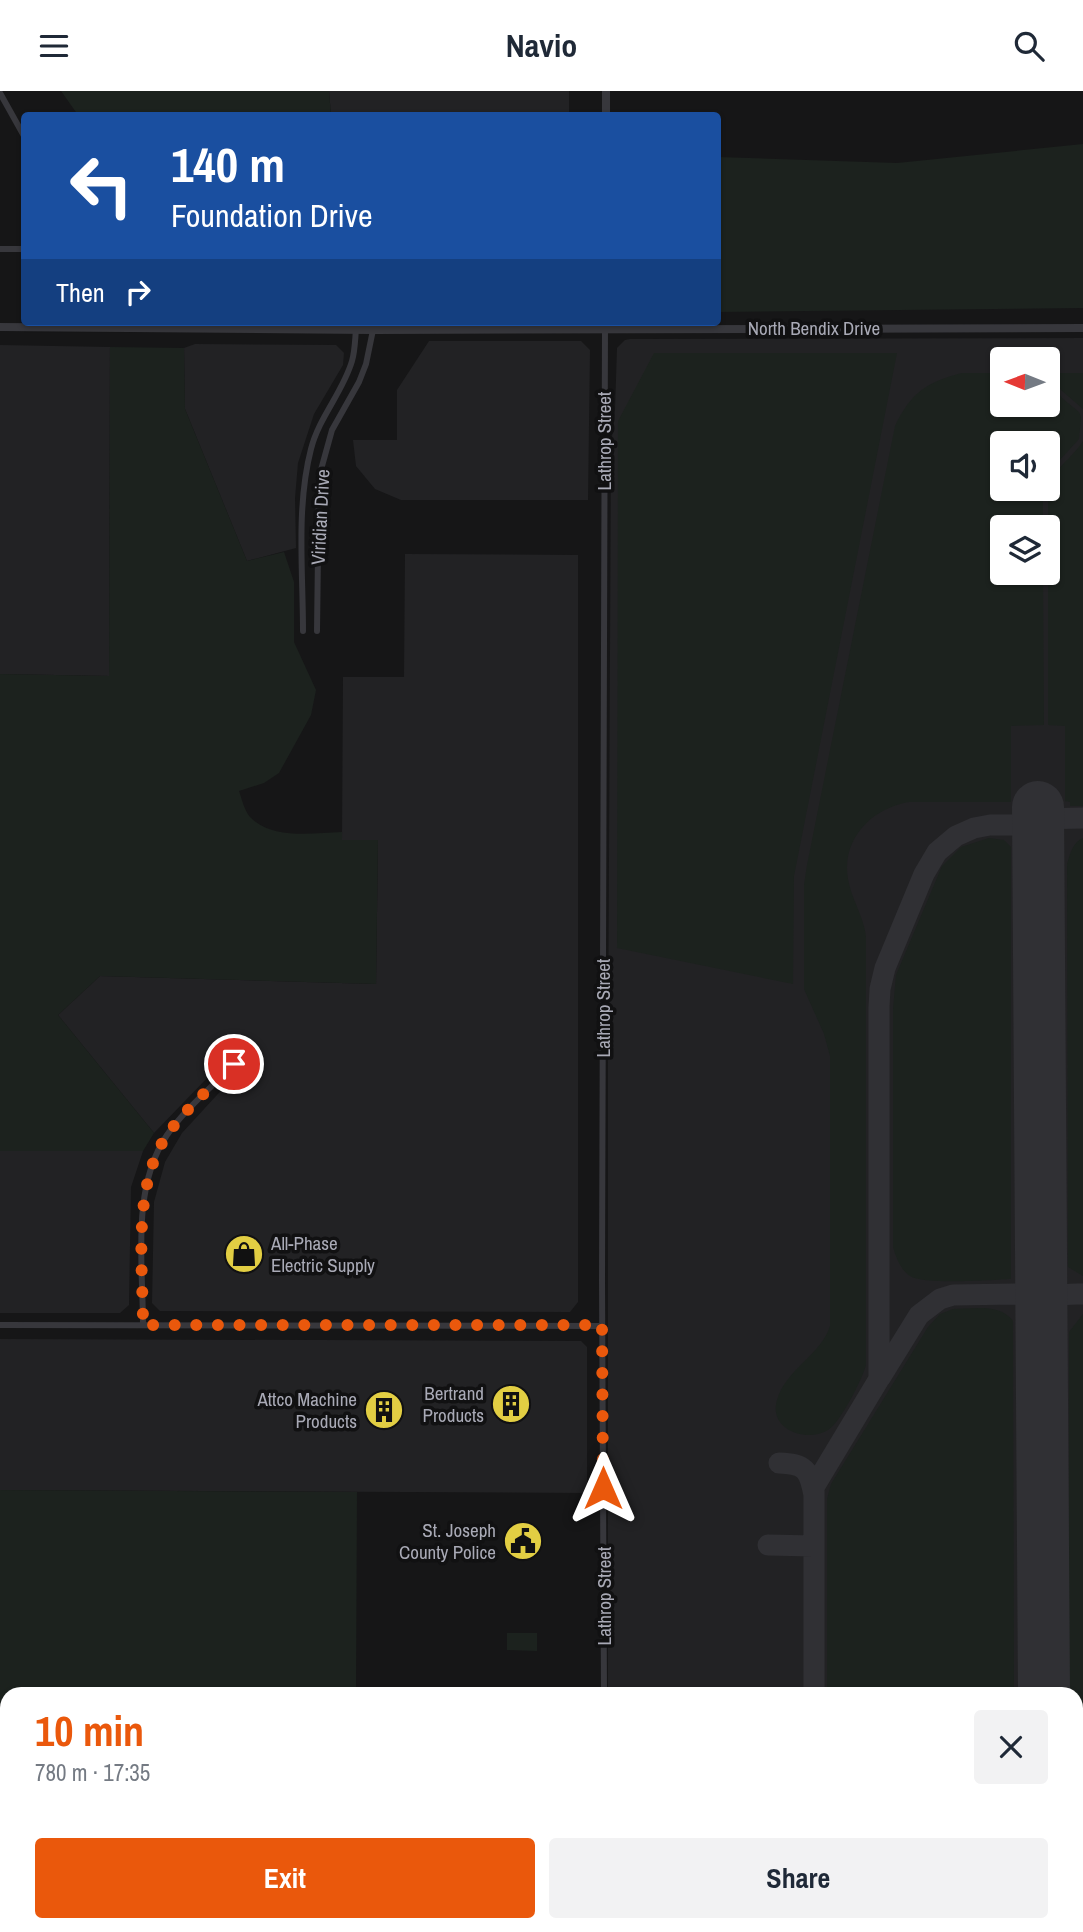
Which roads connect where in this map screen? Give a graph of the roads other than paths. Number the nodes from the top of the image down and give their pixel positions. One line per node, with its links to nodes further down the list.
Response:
1 (606, 91): 3 (street)
2 (0, 93): 4 (street)
3 (606, 112)
4 (21, 131)
5 (0, 249): 6 (street)
6 (21, 249)
7 (144, 326): 12 (street, North Bendix Drive)
8 (301, 326): 14 (street, North Bendix Drive)
9 (559, 326): 15 (street, North Bendix Drive)
10 (605, 326): 21 (street, Lathrop Street)
11 (721, 326): 13 (street, North Bendix Drive)
12 (0, 327)
13 (1083, 328)
14 (356, 330): 15 (street, North Bendix Drive); 16 (street, Viridian Drive)
15 (373, 330): 17 (street, Viridian Drive)
16 (303, 631)
17 (317, 631)
18 (234, 1064): 20 (street)
19 (0, 1325): 20 (street)
20 (143, 1325): 21 (street)
21 (602, 1325): 22 (street, Lathrop Street)
22 (604, 1687)

